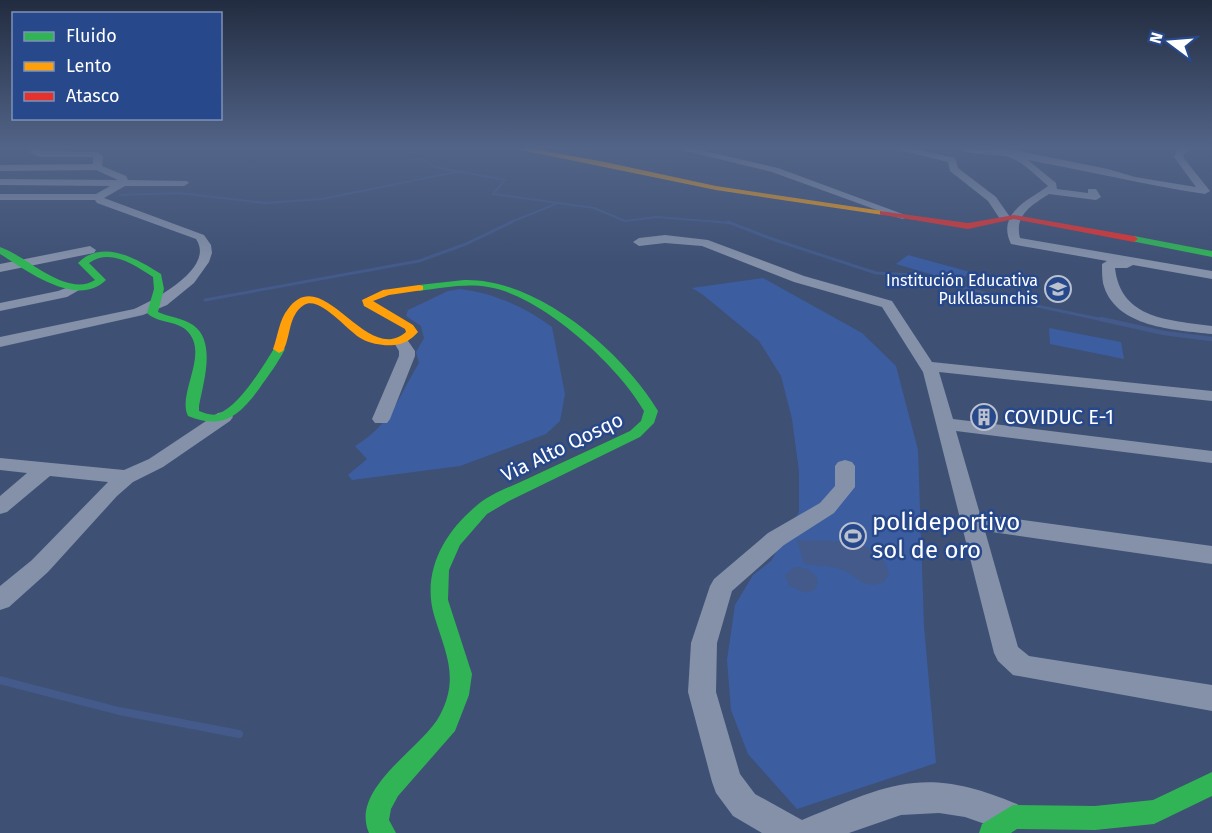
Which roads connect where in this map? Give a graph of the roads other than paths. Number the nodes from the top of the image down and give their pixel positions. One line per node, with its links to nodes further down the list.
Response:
1 (117, 186): 9 (street)
2 (706, 186): 10 (street)
3 (819, 186): 10 (street)
4 (975, 186): 11 (street)
5 (1053, 186): 7 (street)
6 (1092, 190): 7 (street)
7 (1047, 191): 11 (street)
8 (0, 197): 9 (street)
9 (98, 197): 23 (street)
10 (903, 216): 11 (street)
11 (1009, 217): 15 (street); 17 (street)
12 (639, 242): 28 (street)
13 (0, 250): 16 (street)
14 (90, 250): 16 (street)
15 (1212, 254)
16 (23, 263): 18 (street); 20 (street)
17 (1146, 265): 19 (street); 25 (street)
18 (0, 268)
19 (1212, 275)
20 (74, 289): 23 (street); 24 (street)
21 (39, 291): 22 (street)
22 (0, 299)
23 (153, 306): 27 (street); 30 (street)
24 (0, 307)
25 (1212, 330)
26 (401, 341): 30 (street); 31 (street); 45 (street, Via Alto Qosqo)
27 (0, 342)
28 (928, 366): 29 (street); 32 (street)
29 (1212, 396)
30 (224, 417): 37 (street)
31 (381, 419)
32 (946, 424): 33 (street); 39 (street)
33 (1212, 457)
34 (0, 464): 36 (street)
35 (845, 466): 46 (street)
36 (45, 469): 37 (street); 38 (street)
37 (126, 477): 41 (street)
38 (0, 507)
39 (972, 521): 40 (street); 42 (street)
40 (1212, 555)
41 (0, 600)
42 (1212, 698)
43 (1212, 784): 44 (street)
44 (1002, 825): 47 (street)
45 (384, 833)
46 (793, 833)
47 (811, 833)

